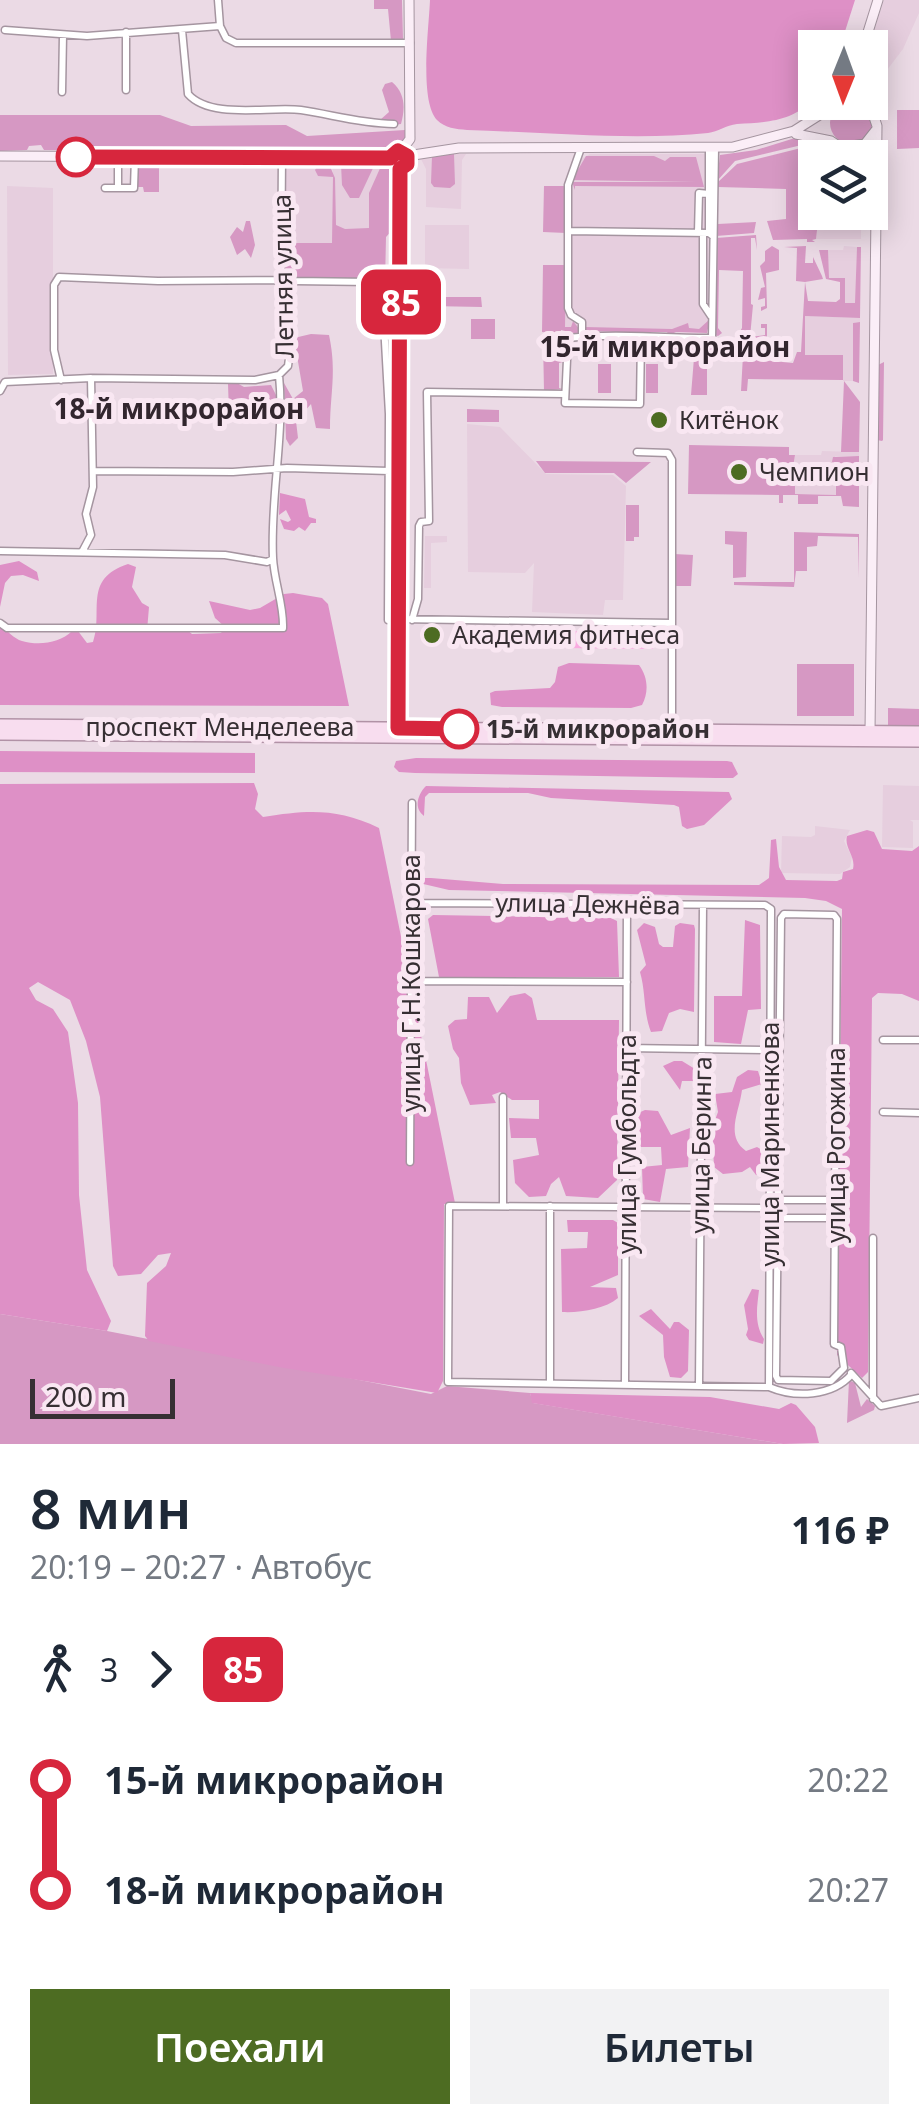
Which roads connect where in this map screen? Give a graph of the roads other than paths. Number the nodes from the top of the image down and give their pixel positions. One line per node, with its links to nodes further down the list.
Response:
1 (218, 0): 4 (street)
2 (409, 0): 10 (main road)
3 (878, 0): 7 (main road)
4 (220, 26): 6 (street); 10 (street)
5 (6, 30): 9 (street)
6 (182, 30): 8 (street); 15 (street)
7 (869, 30)
8 (126, 32): 9 (street); 11 (street)
9 (62, 35): 12 (street)
10 (410, 43): 23 (main road)
11 (126, 90)
12 (62, 92)
13 (814, 120): 17 (main road)
14 (875, 120): 16 (main road)
15 (394, 124)
16 (877, 126): 19 (main road); 20 (main road)
17 (783, 136): 18 (main road); 22 (main road)
18 (824, 140)
19 (870, 140)
20 (876, 140)
21 (580, 148): 22 (main road); 23 (main road); 33 (street)
22 (712, 148): 34 (street); 34 (street)
23 (404, 153): 28 (main road); 29 (main road)
24 (0, 156): 25 (main road)
25 (118, 157): 26 (main road); 31 (street)
26 (135, 157): 27 (main road); 31 (street)
27 (282, 158): 28 (main road); 35 (street, Летняя улица)
28 (390, 158): 29 (main road)
29 (400, 169): 51 (main road)
30 (106, 188): 31 (street)
31 (118, 188)
32 (874, 230): 61 (main road)
33 (568, 232): 34 (street); 37 (street)
34 (708, 233): 38 (street)
35 (281, 270): 36 (street, Летняя улица); 47 (street)
36 (281, 280): 39 (street, Летняя улица); 41 (street)
37 (582, 337): 38 (street); 43 (street)
38 (641, 337): 43 (street)
39 (279, 376): 40 (street); 45 (street, Летняя улица)
40 (91, 378): 41 (street); 46 (street)
41 (61, 380): 42 (street)
42 (0, 391)
43 (565, 394): 52 (street)
44 (637, 452): 54 (street)
45 (275, 469): 46 (street); 47 (street); 50 (street, Летняя улица)
46 (93, 471): 49 (street)
47 (389, 471): 51 (street)
48 (0, 551): 49 (street)
49 (82, 552): 50 (street)
50 (273, 559): 53 (street, Летняя улица)
51 (394, 620): 52 (street); 56 (main road)
52 (412, 620): 54 (street)
53 (0, 623)
54 (671, 623): 57 (street)
55 (0, 725): 56 (main road, проспект Менделеева)
56 (398, 728): 57 (main road, проспект Менделеева)
57 (672, 730): 60 (main road, проспект Менделеева)
58 (919, 732): 61 (main road, проспект Менделеева)
59 (0, 734): 60 (main road, проспект Менделеева)
60 (786, 736): 61 (main road, проспект Менделеева)
61 (870, 736): 62 (main road, проспект Менделеева)
62 (919, 741)
63 (412, 803): 64 (street, улица Г.Н.Кошкарова)
64 (411, 903): 65 (street, улица Дежнёва); 68 (street, улица Г.Н.Кошкарова)
65 (627, 904): 66 (street, улица Дежнёва); 69 (street, улица Гумбольдта)
66 (703, 906): 67 (street, улица Дежнёва); 73 (street, улица Беринга)
67 (765, 906): 74 (street, улица Мариненкова)
68 (410, 982): 69 (street); 78 (street, улица Г.Н.Кошкарова)
69 (627, 982): 72 (street, улица Гумбольдта)
70 (883, 1040): 71 (street)
71 (919, 1040)
72 (626, 1048): 73 (street); 83 (street, улица Гумбольдта)
73 (702, 1049): 74 (street); 84 (street, улица Беринга)
74 (771, 1050): 85 (street, улица Мариненкова)
75 (502, 1098): 81 (street)
76 (883, 1112): 77 (street)
77 (919, 1112)
78 (410, 1162)
79 (778, 1200): 80 (street); 80 (street, улица Рогожина); 86 (street)
80 (835, 1200): 87 (street, улица Рогожина)
81 (503, 1206): 82 (street); 91 (street)
82 (550, 1206): 83 (street); 91 (street)
83 (627, 1206): 84 (street); 92 (street, улица Гумбольдта)
84 (699, 1207): 85 (street); 93 (street, улица Беринга)
85 (770, 1208): 94 (street, улица Мариненкова)
86 (778, 1218): 87 (street); 89 (street)
87 (835, 1218): 89 (street, улица Рогожина)
88 (873, 1238): 96 (street)
89 (844, 1368): 90 (street)
90 (852, 1374): 94 (street); 96 (street)
91 (550, 1383): 92 (street)
92 (626, 1384): 93 (street)
93 (699, 1386): 94 (street)
94 (768, 1386)
95 (919, 1398): 96 (street)
96 (873, 1399)

